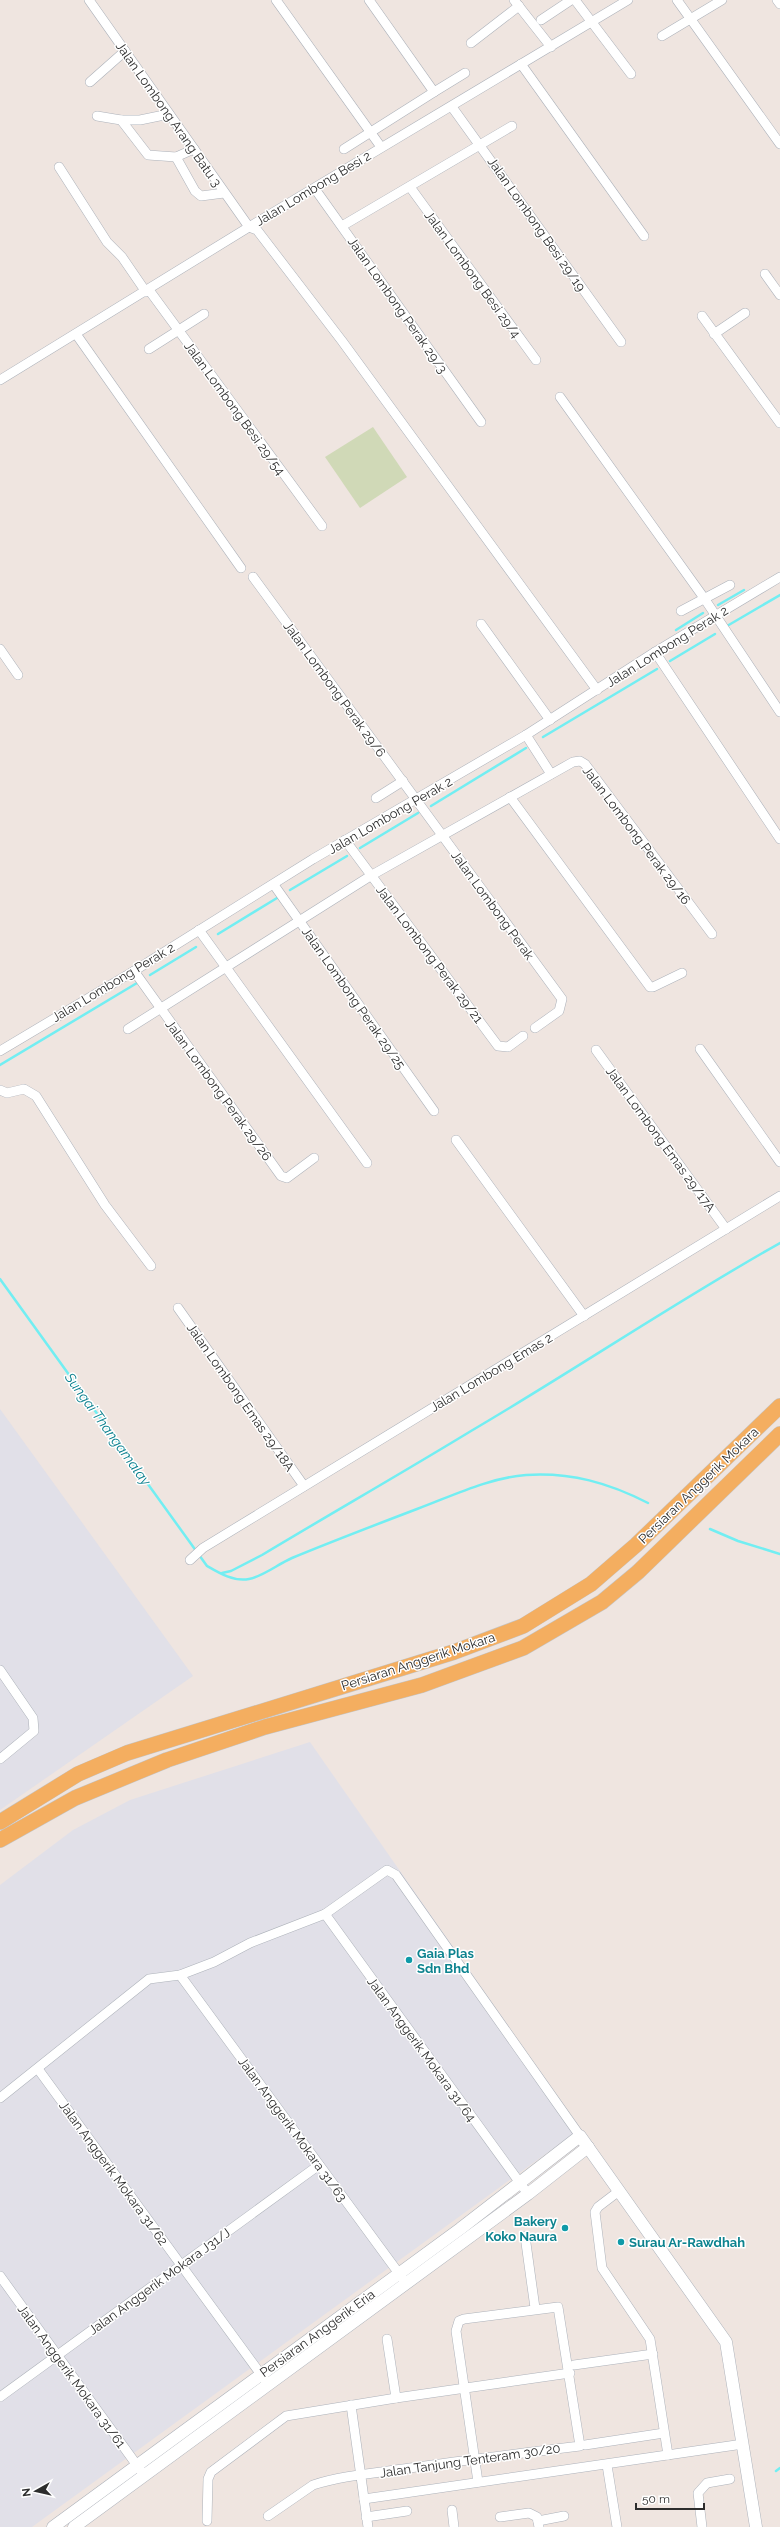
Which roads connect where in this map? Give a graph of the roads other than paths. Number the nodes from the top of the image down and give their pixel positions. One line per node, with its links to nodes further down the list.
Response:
1 (89, 0): 18 (street, Jalan Lombong Arang Batu 3)
2 (276, 0): 29 (street)
3 (368, 0): 23 (street)
4 (572, 0): 13 (street)
5 (575, 0): 14 (street)
6 (628, 0): 14 (street, Jalan Lombong Besi 2)
7 (677, 0): 12 (street)
8 (722, 0): 12 (street)
9 (777, 0): 11 (street)
10 (516, 3): 16 (street); 17 (street)
11 (780, 4)
12 (690, 19): 15 (street); 30 (street)
13 (541, 20)
14 (591, 22): 17 (street, Jalan Lombong Besi 2); 21 (street)
15 (662, 36)
16 (471, 43)
17 (551, 47): 19 (street, Jalan Lombong Besi 2)
18 (125, 51): 22 (street); 25 (street, Jalan Lombong Arang Batu 3)
19 (522, 64): 24 (street, Jalan Lombong Besi 2); 42 (street)
20 (465, 72): 23 (street)
21 (632, 74)
22 (90, 82)
23 (434, 92): 29 (street)
24 (452, 107): 31 (street, Jalan Lombong Besi 29/19); 32 (street, Jalan Lombong Besi 2)
25 (170, 114): 27 (street); 33 (street, Jalan Lombong Arang Batu 3)
26 (97, 116): 27 (street)
27 (121, 120): 35 (street)
28 (512, 126): 31 (street)
29 (370, 133): 32 (street); 34 (street)
30 (780, 144)
31 (481, 146): 37 (street); 52 (street, Jalan Lombong Besi 29/19)
32 (381, 147): 38 (street, Jalan Lombong Besi 2)
33 (194, 149): 35 (street); 39 (street, Jalan Lombong Arang Batu 3)
34 (344, 149)
35 (176, 157): 39 (street)
36 (59, 167): 44 (street, Jalan Lombong Besi 29/54)
37 (410, 187): 40 (street); 54 (street, Jalan Lombong Besi 29/4)
38 (315, 189): 40 (street, Jalan Lombong Perak 29/3); 41 (street, Jalan Lombong Besi 2)
39 (224, 193): 41 (street, Jalan Lombong Arang Batu 3)
40 (342, 226): 57 (street, Jalan Lombong Perak 29/3)
41 (249, 227): 44 (street, Jalan Lombong Besi 2); 71 (street, Jalan Lombong Arang Batu 3)
42 (644, 236)
43 (765, 274): 45 (street)
44 (147, 291): 49 (street, Jalan Lombong Besi 29/54); 50 (street, Jalan Lombong Besi 2)
45 (780, 294)
46 (745, 313): 51 (street)
47 (204, 314): 49 (street)
48 (702, 316): 51 (street)
49 (178, 330): 53 (street); 59 (street, Jalan Lombong Besi 29/54)
50 (76, 334): 55 (street, Jalan Lombong Besi 2); 60 (street)
51 (714, 334): 58 (street)
52 (621, 342)
53 (149, 348)
54 (536, 360)
55 (1, 377)
56 (560, 397): 64 (street)
57 (481, 422)
58 (780, 423)
59 (322, 526)
60 (241, 568)
61 (780, 577): 66 (street, Jalan Lombong Perak 2)
62 (253, 578): 76 (street, Jalan Lombong Perak 29/6)
63 (730, 585): 64 (street)
64 (704, 598): 65 (street); 66 (street)
65 (681, 611)
66 (715, 616): 69 (street, Jalan Lombong Perak 2); 72 (street)
67 (482, 624): 73 (street)
68 (0, 649): 70 (street)
69 (655, 652): 71 (street, Jalan Lombong Perak 2); 81 (street)
70 (18, 675)
71 (597, 690): 73 (street, Jalan Lombong Perak 2)
72 (780, 712)
73 (550, 720): 74 (street, Jalan Lombong Perak 2)
74 (526, 735): 75 (street); 79 (street, Jalan Lombong Perak 2)
75 (551, 774): 77 (street, Jalan Lombong Perak 29/16); 87 (street, Jalan Lombong Perak 29/16)
76 (403, 781): 78 (street); 79 (street, Jalan Lombong Perak 29/6)
77 (510, 797): 80 (street, Jalan Lombong Perak 29/16); 90 (street)
78 (376, 798)
79 (417, 800): 80 (street, Jalan Lombong Perak); 82 (street, Jalan Lombong Perak 2)
80 (442, 836): 83 (street, Jalan Lombong Perak 29/16); 92 (street, Jalan Lombong Perak)
81 (780, 838)
82 (345, 840): 83 (street, Jalan Lombong Perak 29/21); 84 (street, Jalan Lombong Perak 2)
83 (372, 876): 85 (street, Jalan Lombong Perak 29/16); 94 (street, Jalan Lombong Perak 29/21)
84 (274, 884): 85 (street, Jalan Lombong Perak 29/25); 86 (street, Jalan Lombong Perak 2)
85 (299, 921): 88 (street, Jalan Lombong Perak 29/16); 99 (street, Jalan Lombong Perak 29/25)
86 (199, 930): 88 (street); 89 (street, Jalan Lombong Perak 2)
87 (712, 934)
88 (226, 967): 91 (street); 103 (street)
89 (134, 971): 91 (street, Jalan Lombong Perak 29/26); 96 (street, Jalan Lombong Perak 2)
90 (682, 973)
91 (160, 1008): 93 (street); 101 (street, Jalan Lombong Perak 29/26)
92 (534, 1028)
93 (128, 1029)
94 (523, 1036)
95 (700, 1049): 102 (street)
96 (1, 1050)
97 (596, 1050): 105 (street, Jalan Lombong Emas 29/17A)
98 (0, 1090): 106 (street)
99 (434, 1111)
100 (456, 1140): 108 (street)
101 (314, 1158)
102 (780, 1162)
103 (367, 1163)
104 (780, 1196): 105 (street, Jalan Lombong Emas 2)
105 (726, 1229): 108 (street, Jalan Lombong Emas 2)
106 (151, 1266)
107 (178, 1308): 111 (street, Jalan Lombong Emas 29/18A)
108 (584, 1316): 111 (street, Jalan Lombong Emas 2)
109 (780, 1406): 115 (main road, Persiaran Anggerik Mokara)
110 (780, 1434): 116 (main road, Persiaran Anggerik Mokara)
111 (304, 1486): 112 (street, Jalan Lombong Emas 2)
112 (190, 1560)
113 (0, 1670): 114 (street)
114 (0, 1759)
115 (0, 1822)
116 (0, 1840)
117 (324, 1914): 118 (street); 121 (street); 124 (street, Jalan Anggerik Mokara 31/64)
118 (180, 1975): 119 (street); 123 (street, Jalan Anggerik Mokara 31/63)
119 (38, 2069): 120 (street); 128 (street, Jalan Anggerik Mokara 31/62)
120 (0, 2098)
121 (580, 2136): 122 (street); 124 (street, Persiaran Anggerik Eria)
122 (588, 2147): 125 (street); 126 (street, Persiaran Anggerik Eria)
123 (319, 2164): 128 (street, Jalan Anggerik Mokara J31/J); 129 (street, Jalan Anggerik Mokara 31/63)
124 (520, 2184): 126 (street, Jalan Anggerik Mokara 31/64); 129 (street, Persiaran Anggerik Eria)
125 (619, 2191): 134 (street); 144 (street)
126 (528, 2194): 131 (street, Persiaran Anggerik Eria)
127 (525, 2236): 132 (street)
128 (181, 2265): 135 (street, Jalan Anggerik Mokara J31/J); 137 (street, Jalan Anggerik Mokara 31/62)
129 (398, 2273): 131 (street, Jalan Anggerik Mokara 31/63); 137 (street, Persiaran Anggerik Eria)
130 (0, 2276): 135 (street, Jalan Anggerik Mokara 31/61)
131 (406, 2283): 138 (street, Persiaran Anggerik Eria)
132 (535, 2308): 136 (street); 139 (street)
133 (387, 2339): 141 (street)
134 (653, 2354): 136 (street); 143 (street)
135 (58, 2355): 140 (street, Jalan Anggerik Mokara J31/J); 149 (street, Jalan Anggerik Mokara 31/61)
136 (572, 2369): 139 (street); 145 (street)
137 (261, 2375): 138 (street, Jalan Anggerik Mokara 31/62); 149 (street, Persiaran Anggerik Eria)
138 (268, 2384): 149 (street, Persiaran Anggerik Eria)
139 (465, 2389): 141 (street); 147 (street)
140 (0, 2398)
141 (396, 2398): 142 (street)
142 (351, 2405): 150 (street); 160 (street)
143 (664, 2433): 145 (street, Jalan Tanjung Tenteram 30/20); 146 (street)
144 (743, 2444): 146 (street); 168 (street)
145 (582, 2445): 147 (street, Jalan Tanjung Tenteram 30/20)
146 (668, 2455): 148 (street)
147 (475, 2459): 150 (street, Jalan Tanjung Tenteram 30/20); 152 (street)
148 (607, 2465): 152 (street); 166 (street)
149 (141, 2470): 162 (street, Persiaran Anggerik Eria); 163 (street, Persiaran Anggerik Eria)
150 (360, 2475): 153 (street); 156 (street, Jalan Tanjung Tenteram 30/20)
151 (730, 2479): 167 (street)
152 (478, 2482): 153 (street)
153 (364, 2499): 158 (street)
154 (452, 2510): 165 (street)
155 (407, 2511): 158 (street)
156 (268, 2516)
157 (564, 2516): 161 (street)
158 (366, 2517): 164 (street)
159 (500, 2517): 161 (street)
160 (207, 2521)
161 (538, 2521)
162 (53, 2527)
163 (74, 2527)
164 (368, 2527)
165 (454, 2527)
166 (617, 2527)
167 (702, 2527)
168 (756, 2527)

